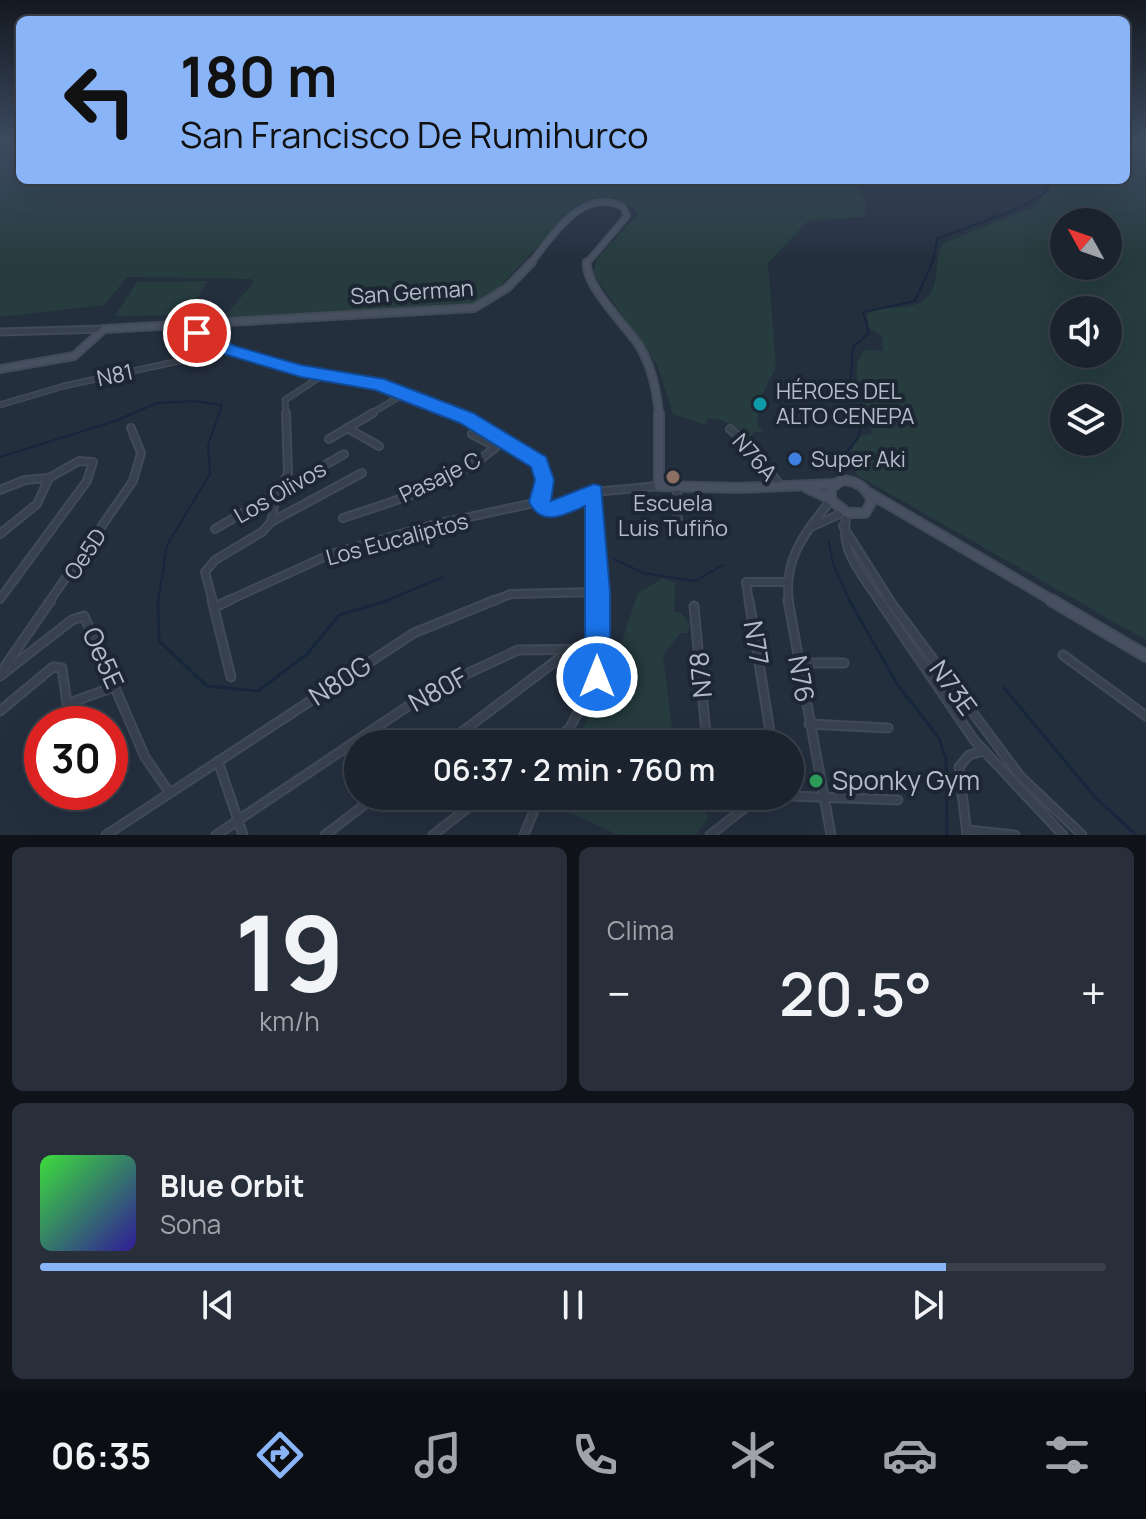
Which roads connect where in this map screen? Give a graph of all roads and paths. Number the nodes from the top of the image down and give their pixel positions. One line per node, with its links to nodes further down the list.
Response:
1 (179, 323): 2 (main road); 4 (street); 19 (main road, San German)
2 (104, 329): 3 (street); 5 (main road)
3 (0, 332)
4 (230, 350): 6 (street); 8 (street, N81)
5 (0, 369)
6 (325, 373): 7 (street); 26 (street)
7 (405, 393): 9 (street); 11 (street)
8 (0, 405)
9 (483, 427): 28 (street); 32 (street, Pasaje C)
10 (131, 428): 56 (street, Oe5D)
11 (347, 428): 13 (street); 14 (street)
12 (730, 429): 20 (street, N76A)
13 (329, 439)
14 (379, 446)
15 (344, 454): 26 (street, Los Olivos)
16 (362, 473): 33 (street)
17 (49, 478): 23 (street); 38 (street); 43 (street)
18 (834, 484): 21 (main road); 25 (main road); 27 (main road)
19 (659, 486): 22 (main road); 24 (street)
20 (781, 486): 21 (main road); 22 (main road)
21 (805, 487): 27 (main road)
22 (677, 488): 34 (street)
23 (0, 490)
24 (594, 492): 28 (street, Los Eucaliptos); 42 (street)
25 (869, 493): 29 (main road); 30 (main road)
26 (276, 496): 33 (street); 37 (street, Los Olivos)
27 (831, 499): 31 (main road); 36 (street, N76)
28 (539, 502): 45 (street, Los Eucaliptos)
29 (870, 508): 30 (main road); 31 (main road)
30 (895, 509): 51 (main road)
31 (846, 512): 35 (street); 36 (street)
32 (343, 518)
33 (271, 522): 45 (street)
34 (678, 526)
35 (843, 526): 39 (street, N73E); 40 (street, N73E)
36 (810, 528): 41 (street, N76)
37 (215, 529)
38 (0, 532)
39 (870, 574): 40 (street); 46 (street, N73E)
40 (861, 575): 49 (street, N73E)
41 (786, 582): 52 (street, N76); 66 (street, N77)
42 (599, 592): 47 (street); 68 (street, N80G)
43 (0, 599)
44 (694, 606): 65 (street, N78)
45 (214, 607): 57 (street)
46 (924, 648): 49 (street); 54 (street, N73E)
47 (597, 649): 48 (street, N80F); 64 (street)
48 (570, 650): 63 (street); 77 (street, N80F)
49 (912, 653): 55 (street, N73E)
50 (1063, 655): 60 (street)
51 (1146, 656)
52 (797, 663): 53 (street); 61 (street, N76)
53 (844, 663)
54 (935, 664): 55 (street); 79 (street, N73E)
55 (923, 669): 67 (street, N73E)
56 (0, 674): 58 (street, Oe5E)
57 (231, 677)
58 (116, 686): 59 (street); 69 (street, Oe5E)
59 (0, 711)
60 (1146, 716)
61 (809, 724): 62 (street); 71 (street, N76)
62 (888, 728)
63 (464, 730)
64 (567, 730)
65 (706, 730)
66 (770, 730)
67 (983, 751): 78 (street); 89 (street, N73E)
68 (218, 761): 69 (street, N80G); 77 (street)
69 (169, 792): 80 (street, N80G)
70 (804, 796): 71 (street)
71 (823, 797): 72 (street); 87 (street, N76)
72 (898, 800)
73 (358, 810): 83 (street)
74 (465, 810): 84 (street)
75 (534, 810): 85 (street)
76 (742, 810): 86 (street)
77 (239, 819): 81 (street, N80F); 82 (street)
78 (967, 832): 88 (street)
79 (1077, 833)
80 (109, 834)
81 (216, 835)
82 (243, 835)
83 (325, 835)
84 (433, 835)
85 (524, 835)
86 (710, 835)
87 (831, 835)
88 (1015, 835)
89 (1063, 835)

